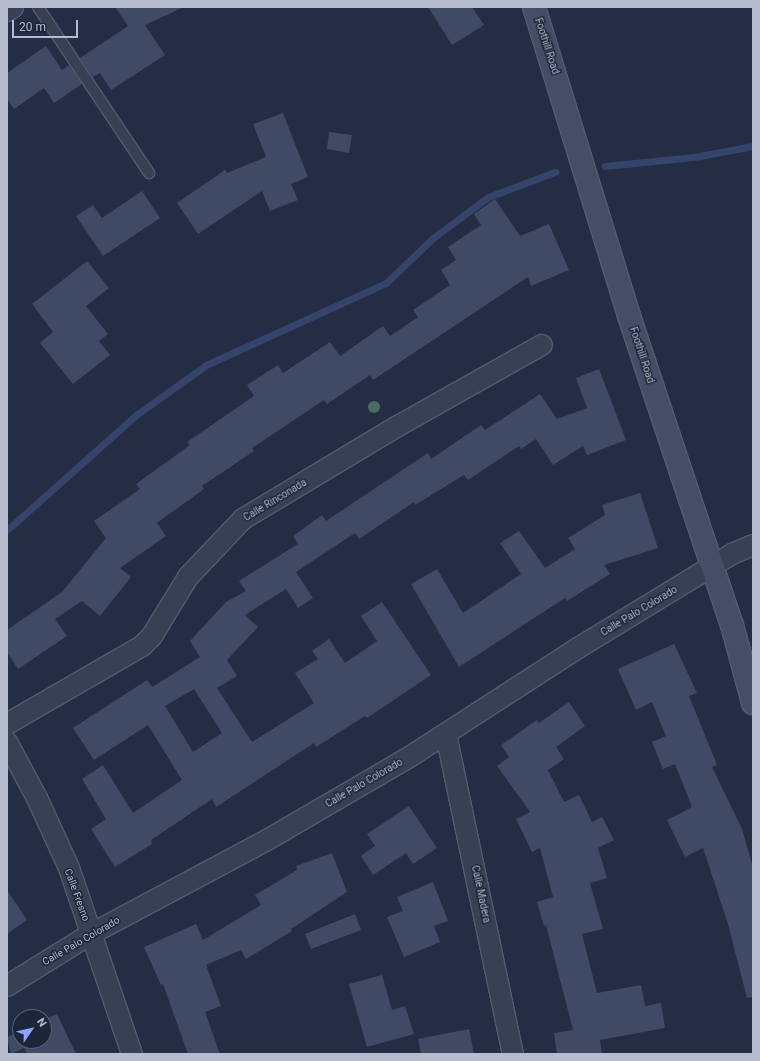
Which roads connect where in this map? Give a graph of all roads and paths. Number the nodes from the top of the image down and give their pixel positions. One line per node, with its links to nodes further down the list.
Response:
1 (12, 7): 4 (street)
2 (38, 7): 5 (lane)
3 (534, 7): 8 (main road, Foothill Road)
4 (7, 10)
5 (149, 173)
6 (542, 345): 10 (street, Calle Rinconada)
7 (753, 545): 8 (street, Calle Palo Colorado)
8 (713, 566): 9 (main road, Foothill Road); 11 (street, Calle Palo Colorado)
9 (753, 703)
10 (7, 724)
11 (446, 734): 13 (street, Calle Palo Colorado); 16 (street, Calle Madera)
12 (7, 742): 13 (street, Calle Fresno)
13 (91, 934): 14 (street, Calle Palo Colorado); 15 (street, Calle Fresno)
14 (7, 986)
15 (132, 1054)
16 (513, 1054)

